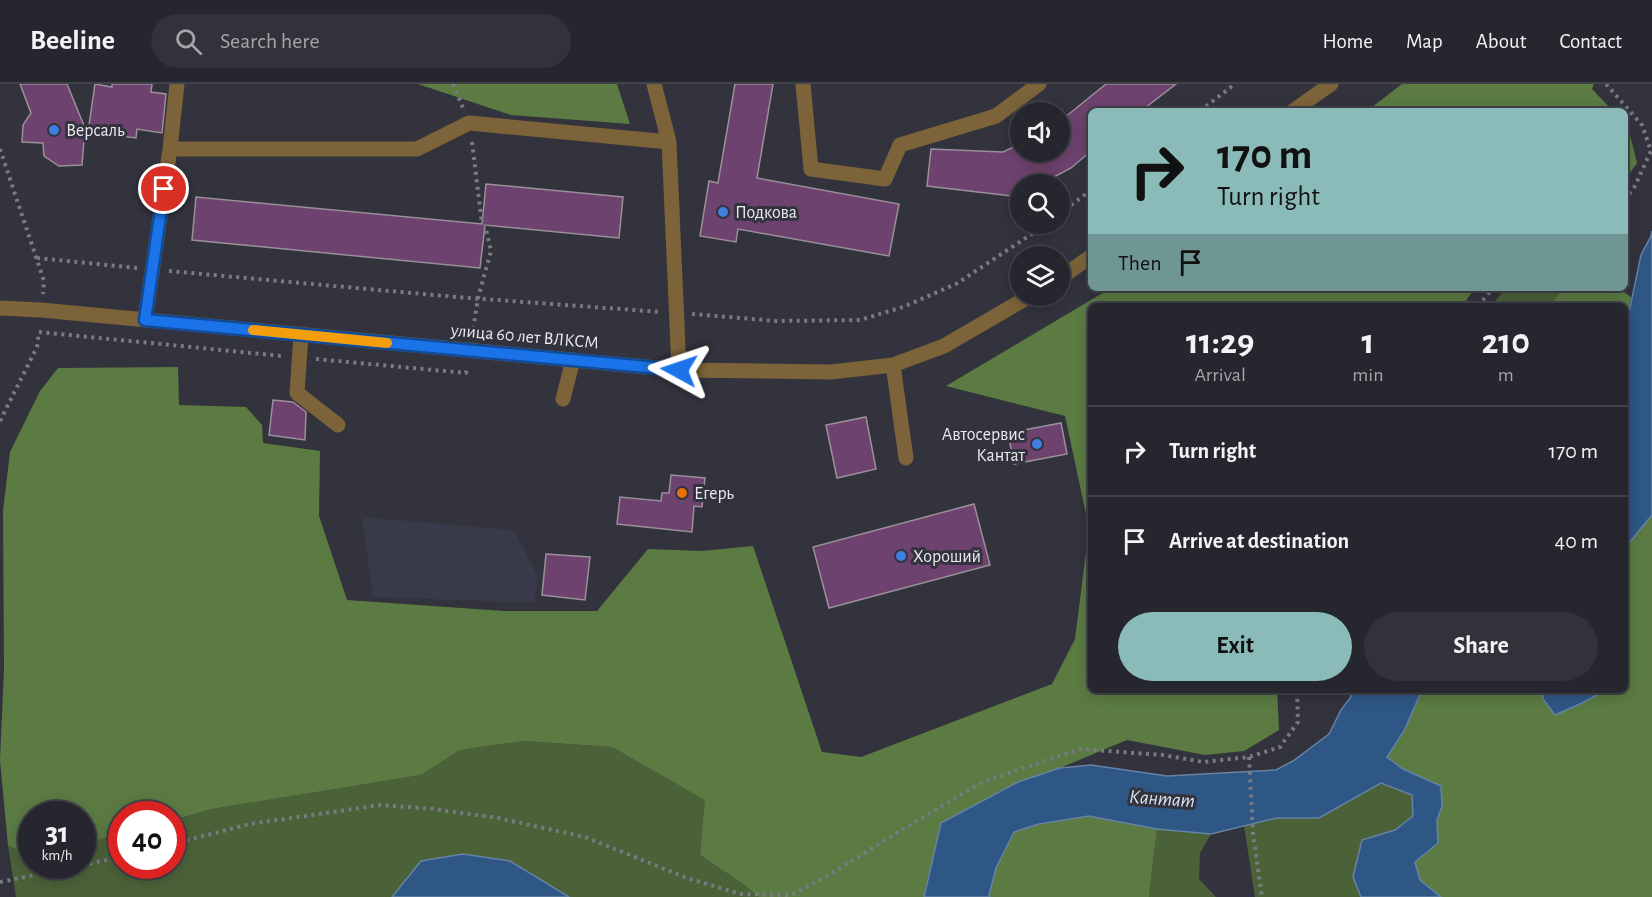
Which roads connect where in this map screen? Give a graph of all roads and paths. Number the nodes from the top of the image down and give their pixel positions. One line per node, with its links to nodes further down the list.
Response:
1 (177, 84): 16 (street)
2 (453, 84): 13 (path)
3 (654, 84): 14 (street)
4 (803, 84): 5 (street)
5 (1039, 84)
6 (1235, 84): 9 (path)
7 (1331, 84): 10 (street)
8 (1606, 84): 11 (path)
9 (1204, 108)
10 (1297, 108)
11 (1627, 108)
12 (1628, 109): 18 (path)
13 (469, 123): 14 (street); 16 (street); 20 (path)
14 (669, 142): 31 (street)
15 (0, 149): 22 (path)
16 (170, 149): 24 (street)
17 (1088, 192): 19 (path)
18 (1628, 194)
19 (1070, 206)
20 (482, 224)
21 (1032, 234): 31 (path)
22 (37, 258): 24 (path); 30 (path)
23 (1088, 258): 25 (street)
24 (152, 270): 31 (path); 32 (street)
25 (1070, 271)
26 (1490, 291): 27 (path)
27 (1480, 303)
28 (1013, 306): 35 (street, улица 60 лет ВЛКСМ)
29 (0, 308): 30 (street, улица 60 лет ВЛКСМ)
30 (41, 310): 32 (street, улица 60 лет ВЛКСМ); 38 (path)
31 (676, 313): 36 (street)
32 (145, 320): 33 (street, улица 60 лет ВЛКСМ)
33 (301, 335): 34 (street, улица 60 лет ВЛКСМ); 39 (street)
34 (573, 360): 36 (street, улица 60 лет ВЛКСМ); 37 (street)
35 (893, 365): 36 (street, улица 60 лет ВЛКСМ); 40 (street)
36 (679, 370)
37 (564, 399)
38 (0, 421)
39 (338, 425)
40 (906, 458)
41 (1297, 693): 42 (path)
42 (1250, 757): 43 (path); 46 (path)
43 (186, 840)
44 (18, 878): 45 (path)
45 (0, 882)
46 (1262, 897)

